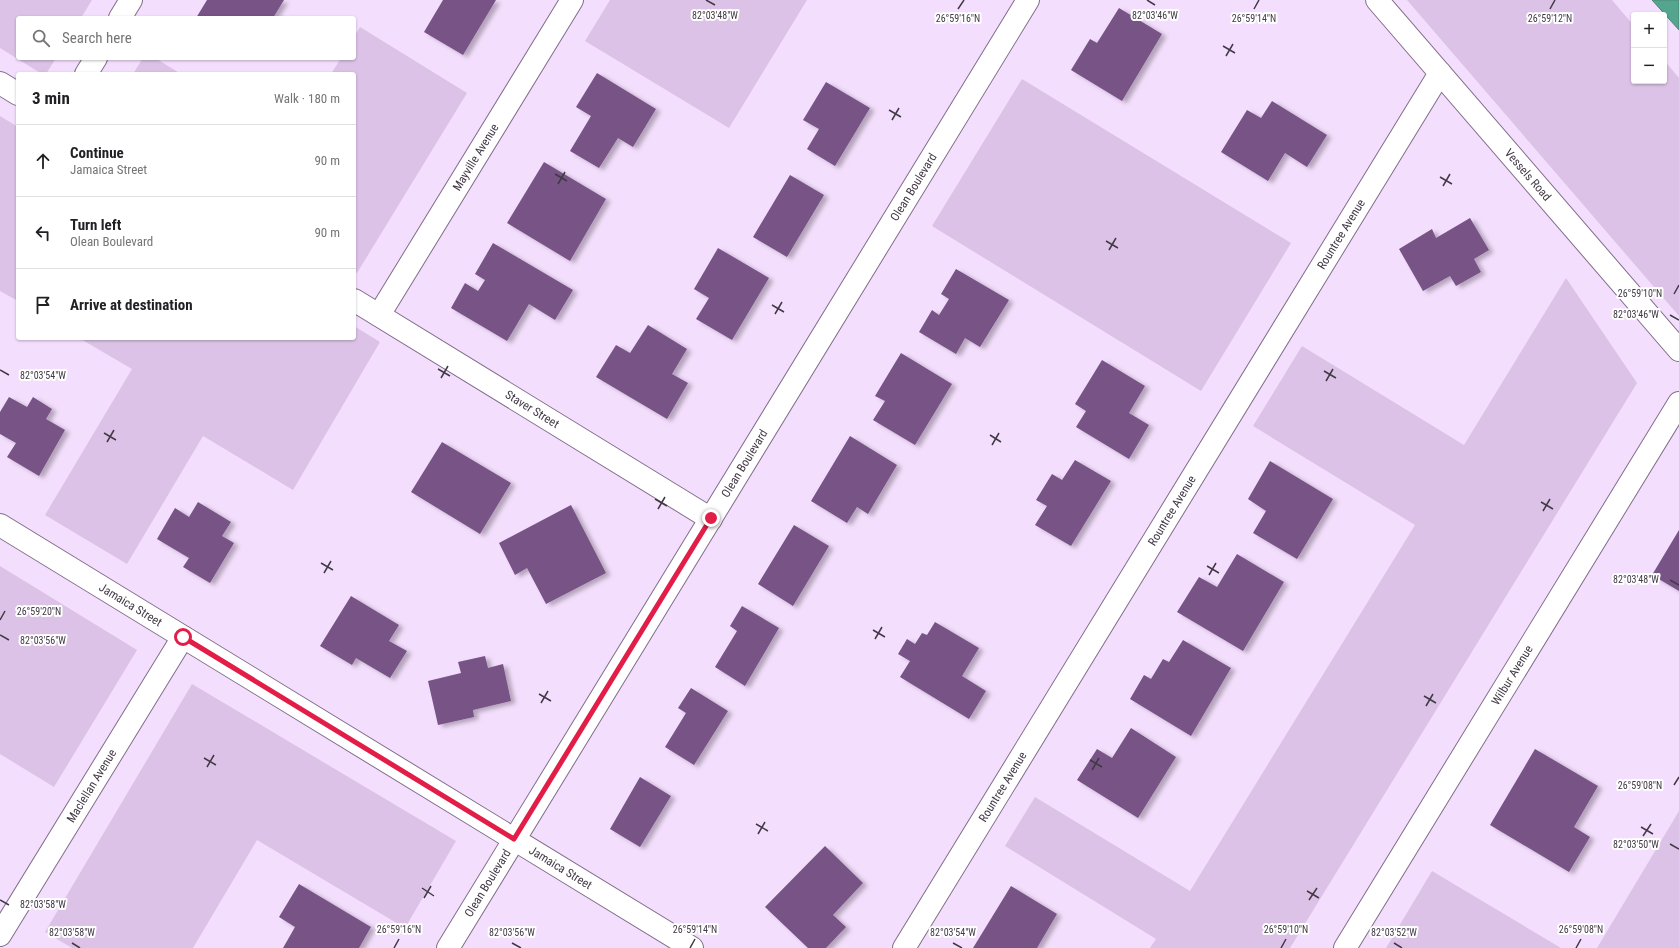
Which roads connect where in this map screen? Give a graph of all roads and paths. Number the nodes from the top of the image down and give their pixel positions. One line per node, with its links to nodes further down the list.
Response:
1 (131, 0): 5 (street)
2 (572, 0): 12 (street, Mayville Avenue)
3 (1028, 0): 15 (street, Olean Boulevard)
4 (1377, 0): 8 (street, Vessels Road)
5 (121, 16)
6 (95, 60): 7 (street)
7 (87, 72)
8 (1440, 73): 13 (street, Vessels Road); 22 (street, Rountree Avenue)
9 (0, 83): 10 (street)
10 (16, 93)
11 (356, 301): 12 (street, Staver Street)
12 (379, 315): 15 (street, Staver Street)
13 (1679, 350)
14 (1679, 403): 23 (street, Wilbur Avenue)
15 (711, 518): 18 (street, Olean Boulevard)
16 (0, 525): 17 (street, Jamaica Street)
17 (183, 637): 18 (street, Jamaica Street); 19 (street, Maclellan Avenue)
18 (514, 839): 20 (street, Olean Boulevard); 21 (street, Jamaica Street)
19 (0, 935)
20 (448, 948)
21 (692, 948)
22 (904, 948)
23 (1346, 948)

